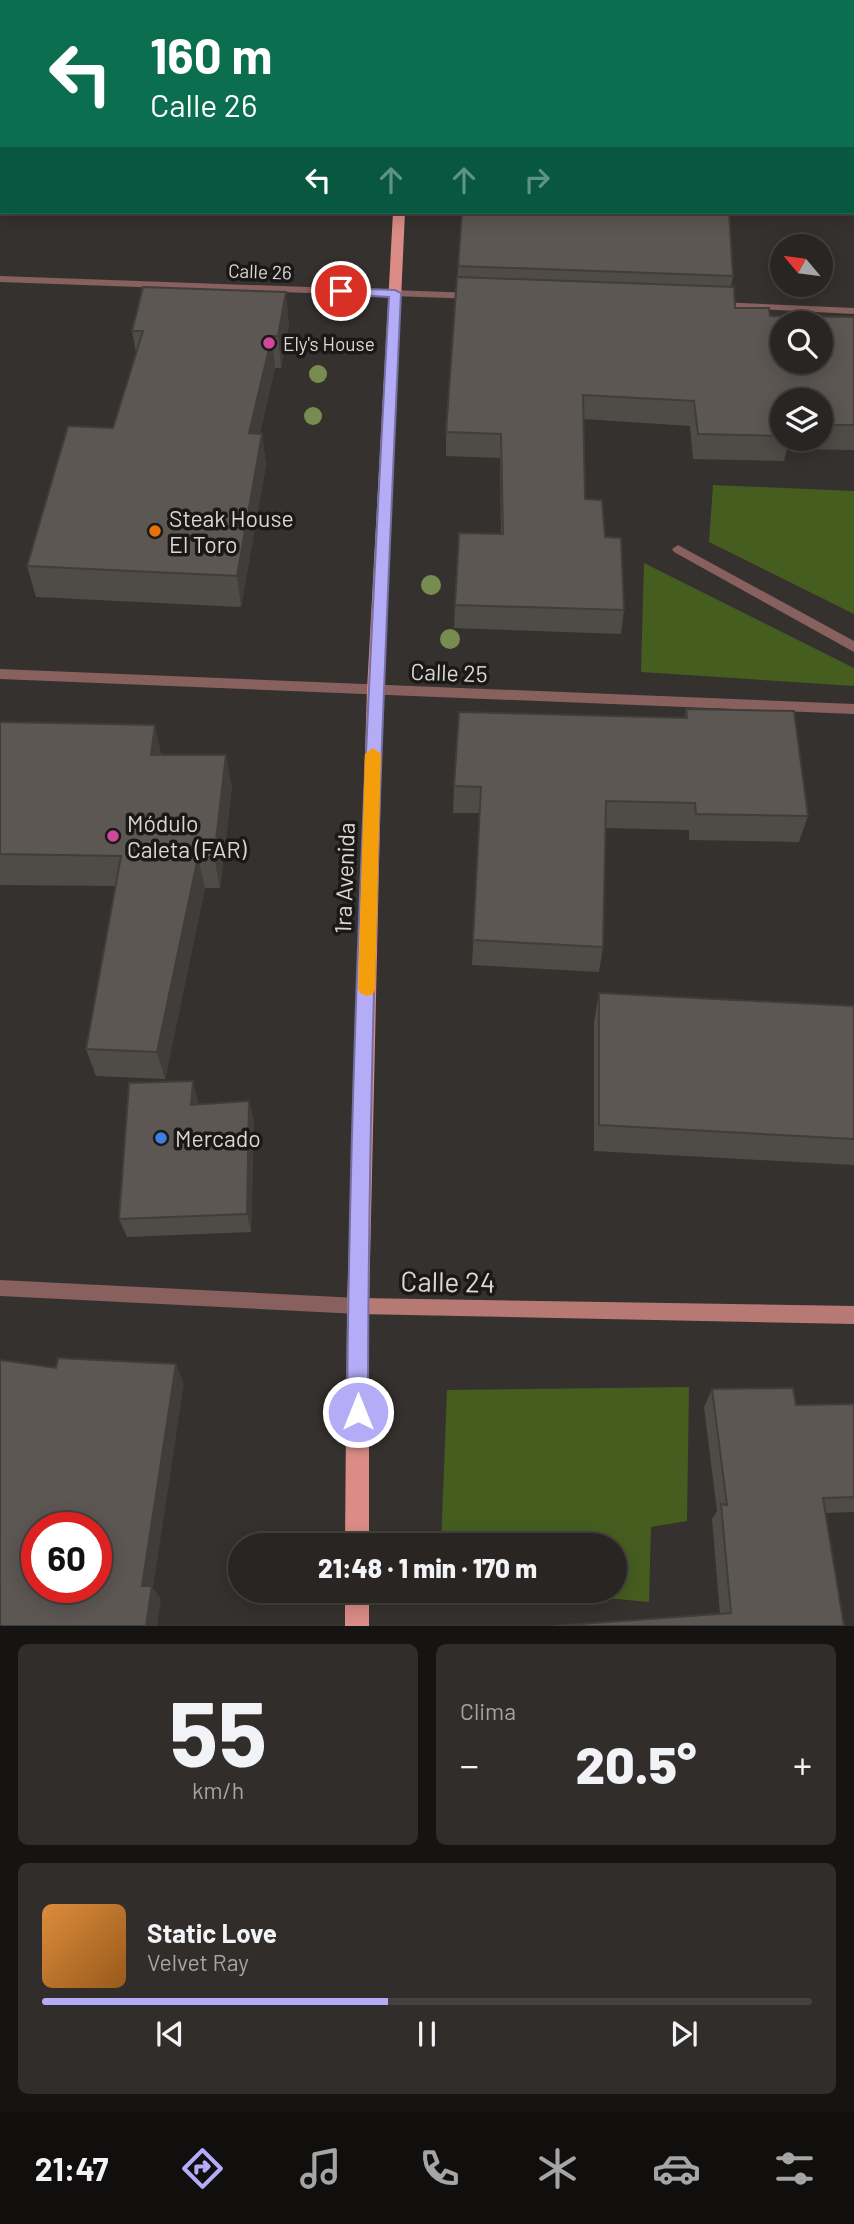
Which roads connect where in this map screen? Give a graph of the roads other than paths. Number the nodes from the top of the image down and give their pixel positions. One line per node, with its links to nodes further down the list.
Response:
1 (399, 214): 3 (main road, 1ra Avenida)
2 (0, 279): 3 (street, Calle 26)
3 (395, 293): 4 (street, Calle 26); 10 (main road, 1ra Avenida)
4 (492, 297)
5 (701, 305): 6 (street)
6 (854, 311)
7 (678, 549): 8 (street)
8 (854, 647)
9 (0, 674): 10 (street, Calle 25)
10 (375, 690): 11 (street, Calle 25); 13 (main road, 1ra Avenida)
11 (854, 709)
12 (0, 1288): 13 (street, Calle 24)
13 (358, 1306): 14 (street, Calle 24); 15 (main road, 1ra Avenida)
14 (854, 1315)
15 (357, 1533)
16 (357, 1603): 17 (main road)
17 (357, 1626)

